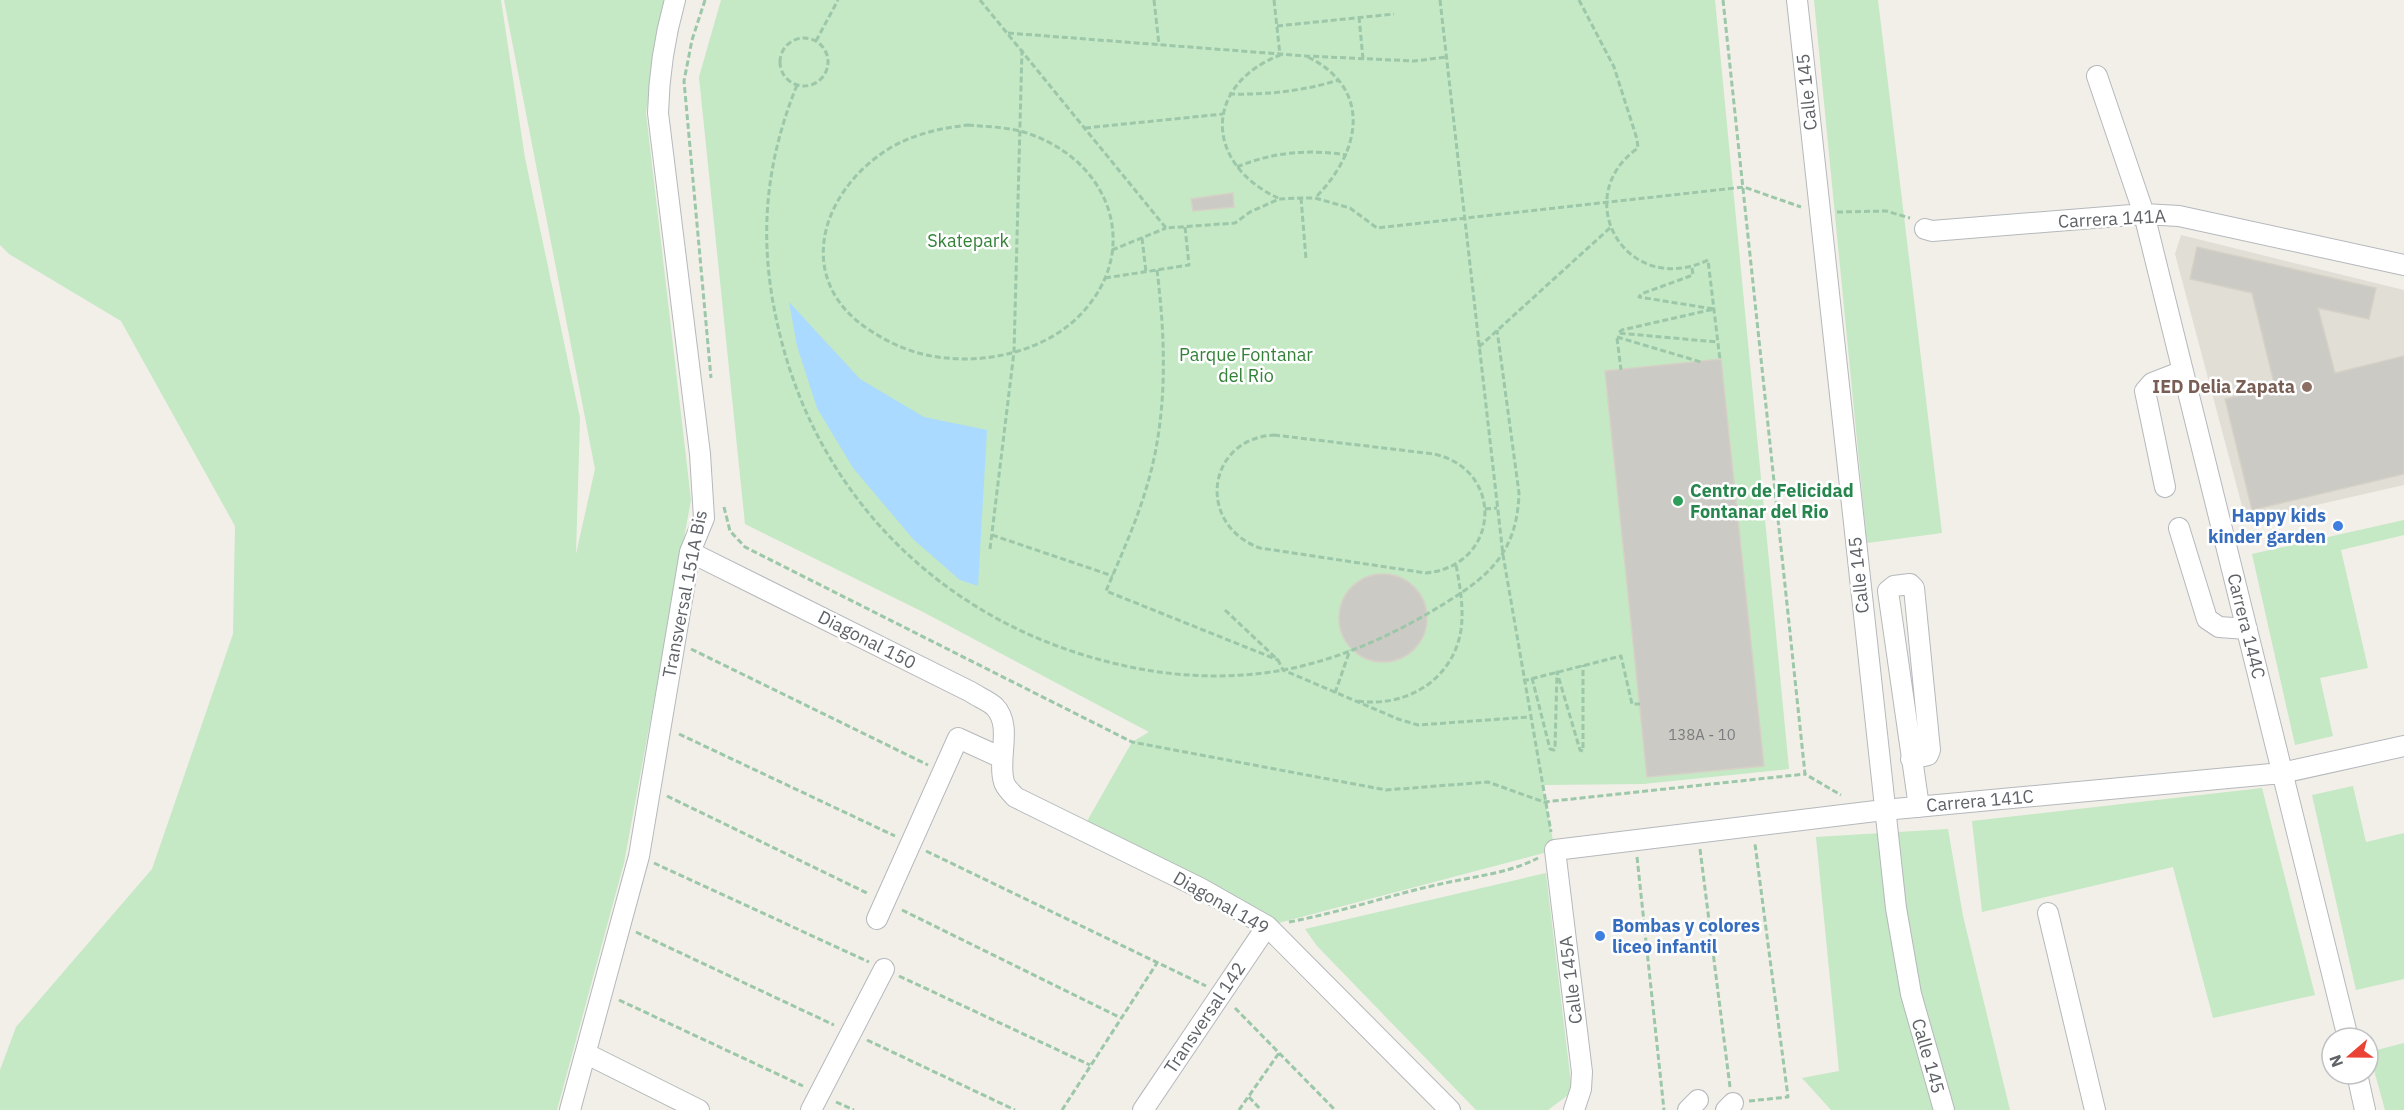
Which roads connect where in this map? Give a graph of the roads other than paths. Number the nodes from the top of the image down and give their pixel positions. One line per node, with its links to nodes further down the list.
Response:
1 (675, 0): 10 (street, Transversal 151A Bis)
2 (1797, 0): 17 (street, Calle 145)
3 (2097, 76): 4 (street, Carrera 144C)
4 (2144, 214): 5 (street, Carrera 141A); 6 (street, Carrera 141A); 7 (street, Carrera 144C)
5 (1925, 229)
6 (2404, 265)
7 (2183, 370): 8 (street); 11 (street, Carrera 144C)
8 (2165, 487)
9 (2179, 528): 11 (street)
10 (690, 552): 13 (street, Diagonal 150); 24 (street, Transversal 151A Bis)
11 (2247, 629): 15 (street, Carrera 144C)
12 (2404, 746): 15 (street, Carrera 141C)
13 (1002, 758): 20 (street); 21 (street, Diagonal 149)
14 (1911, 759): 14 (street); 16 (street)
15 (2282, 773): 16 (street, Carrera 141C); 23 (street, Carrera 144C)
16 (1919, 807): 17 (street, Carrera 141C)
17 (1884, 810): 18 (street, Carrera 141C); 32 (street, Calle 145)
18 (1555, 850): 31 (street, Calle 145A)
19 (2048, 913): 33 (street)
20 (877, 919)
21 (1267, 926): 29 (street, Transversal 142); 30 (street, Diagonal 149)
22 (884, 969): 26 (street)
23 (2345, 1026)
24 (587, 1054): 27 (street, Transversal 151A Bis); 28 (street)
25 (2359, 1086): 34 (street)
26 (815, 1102)
27 (570, 1110)
28 (699, 1110)
29 (1143, 1110)
30 (1450, 1110)
31 (1574, 1110)
32 (1944, 1110)
33 (2095, 1110)
34 (2366, 1110)

